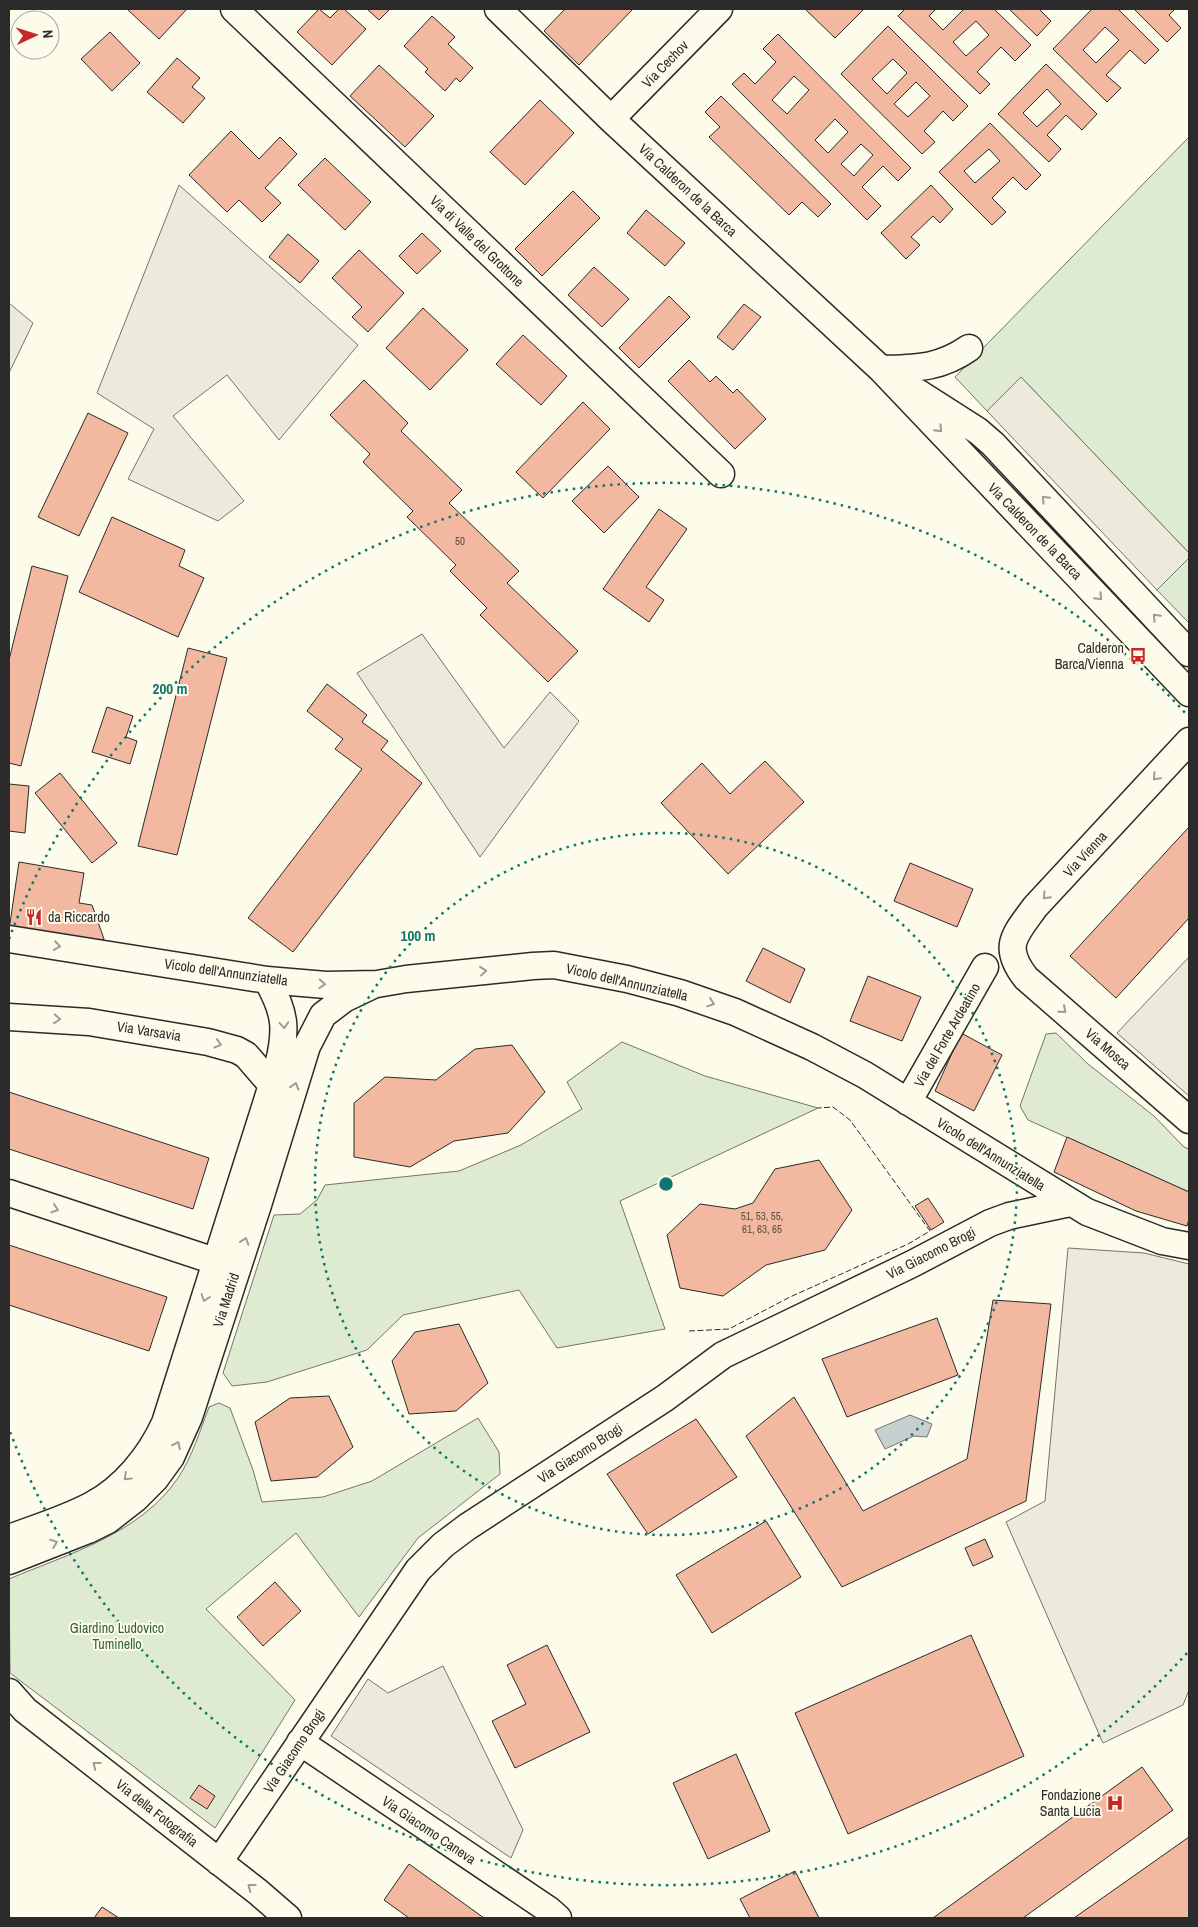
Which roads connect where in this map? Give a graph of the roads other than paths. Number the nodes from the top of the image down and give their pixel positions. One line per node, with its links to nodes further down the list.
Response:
1 (234, 9): 7 (street, Via di Valle del Grottone)
2 (498, 9): 4 (street, Via Calderon de la Barca)
3 (718, 9): 4 (street, Via Cechov)
4 (611, 119): 6 (street, Via Calderon de la Barca)
5 (969, 348): 6 (street)
6 (881, 369): 8 (street, Via Calderon de la Barca, one-way to 6); 9 (street, Via Calderon de la Barca, one-way to 9)
7 (721, 474)
8 (1189, 653)
9 (1189, 693)
10 (1189, 741): 13 (street, Via Vienna, one-way to 13)
11 (9, 939): 14 (street, Vicolo dell'Annunziatella, one-way to 14)
12 (985, 967): 18 (street, Via del Forte Ardeatino)
13 (1026, 978): 19 (street, Via Mosca, one-way to 19)
14 (267, 980): 15 (street, Vicolo dell'Annunziatella, one-way to 15); 17 (street, Via Madrid, one-way to 17)
15 (377, 984): 18 (street, Vicolo dell'Annunziatella, one-way to 18); 21 (street, Via Madrid, one-way to 15)
16 (9, 1017): 17 (street, Via Varsavia, one-way to 17)
17 (272, 1085): 21 (street, Via Madrid)
18 (908, 1102): 22 (street, Vicolo dell'Annunziatella)
19 (1189, 1120)
20 (9, 1193): 24 (street, one-way to 24)
21 (247, 1202): 24 (street, Via Madrid)
22 (1070, 1203): 23 (street, Vicolo dell'Annunziatella); 28 (street, Via Giacomo Brogi)
23 (1189, 1246)
24 (226, 1264): 25 (street, Via Madrid, one-way to 25); 26 (street, Via Madrid, one-way to 24)
25 (9, 1538)
26 (9, 1561)
27 (14, 1701): 29 (street, Via della Fotografia, one-way to 27)
28 (300, 1742): 29 (street, Via Giacomo Brogi); 31 (street, Via Giacomo Caneva)
29 (219, 1862): 30 (street, Via della Fotografia, one-way to 29)
30 (288, 1918)
31 (558, 1918)

